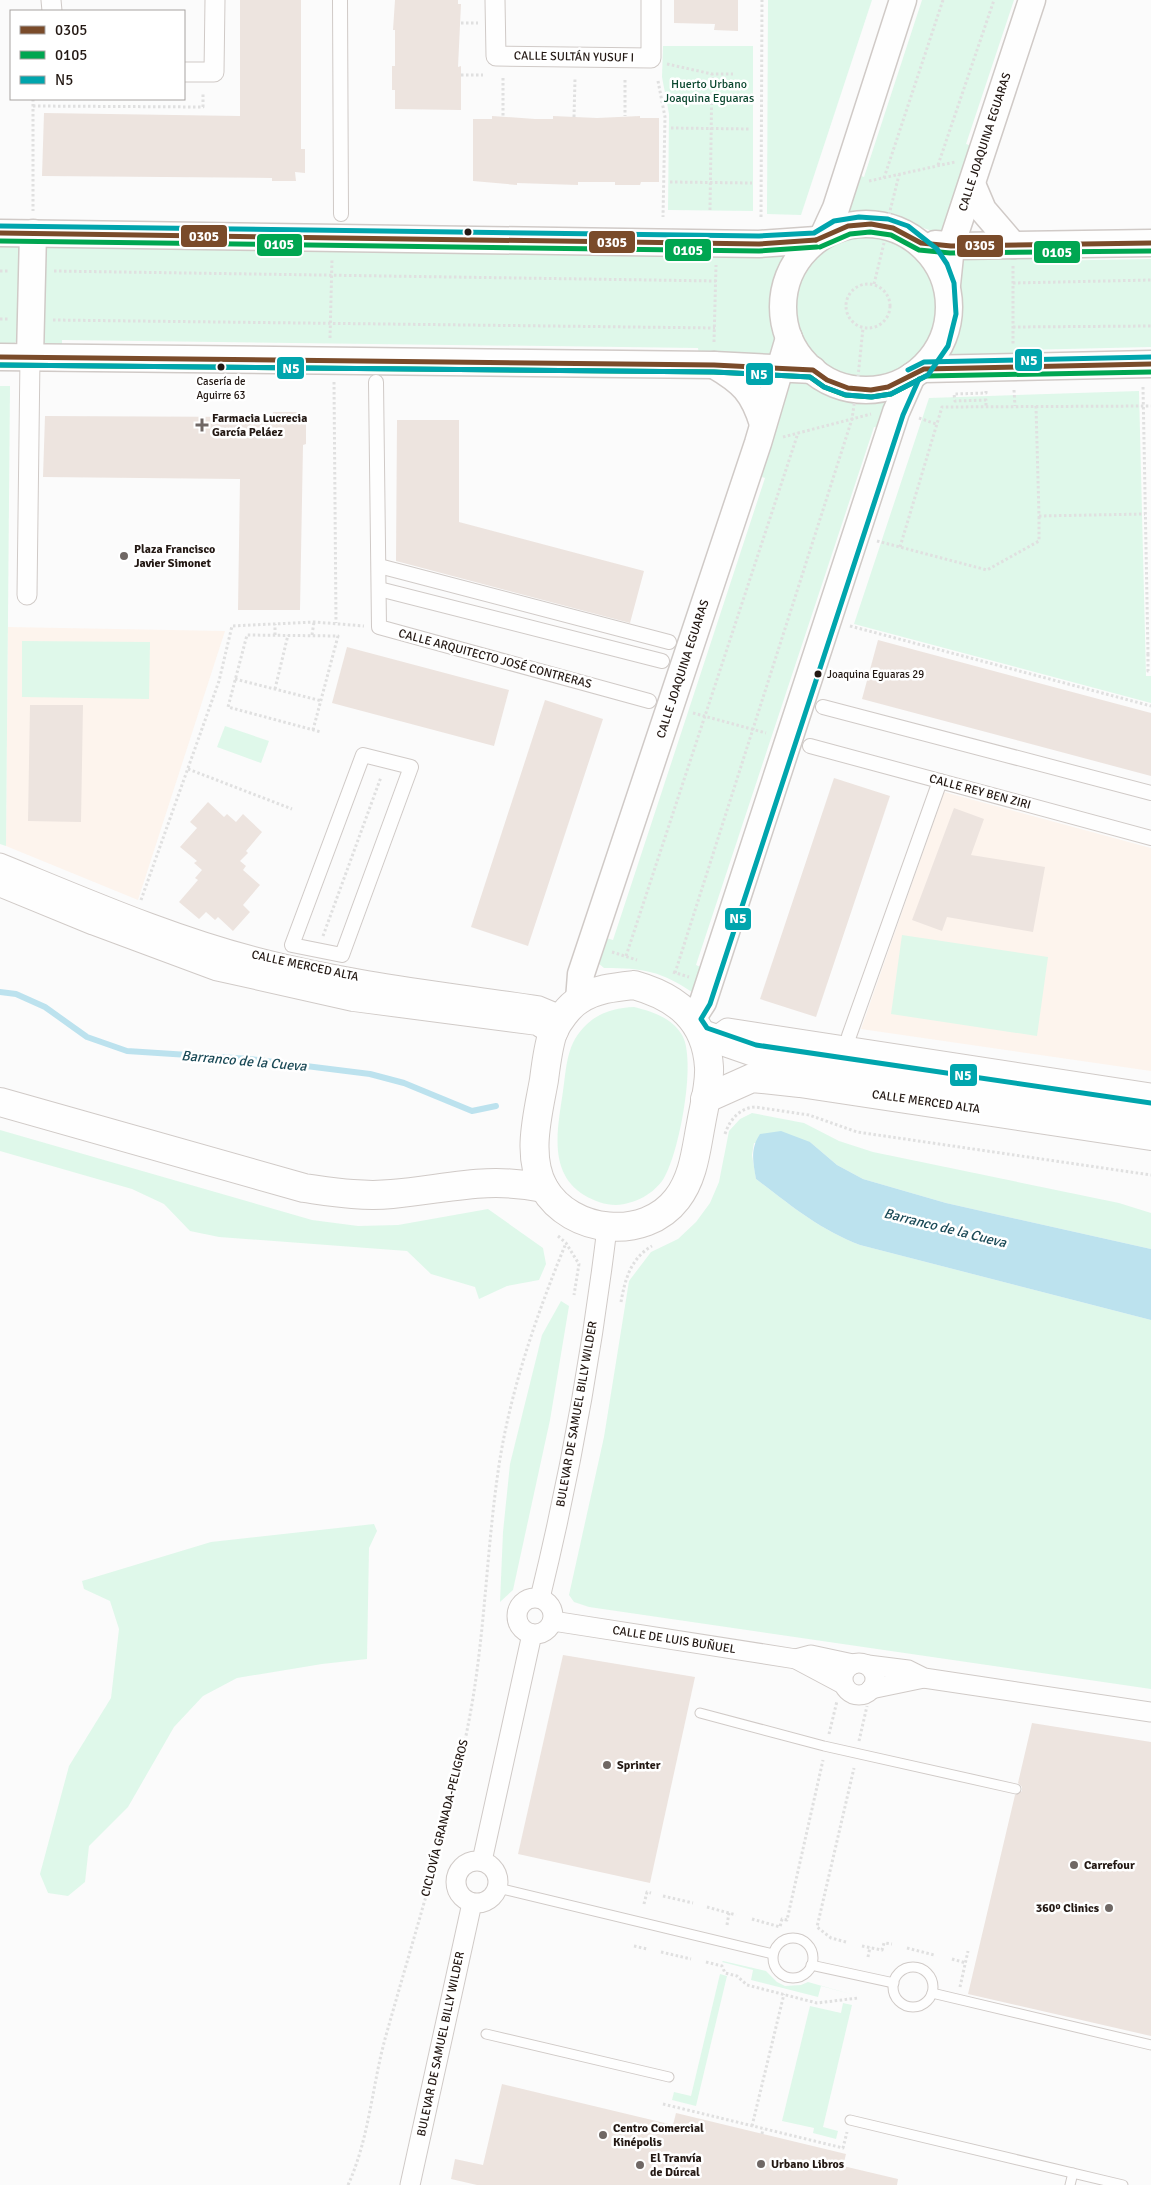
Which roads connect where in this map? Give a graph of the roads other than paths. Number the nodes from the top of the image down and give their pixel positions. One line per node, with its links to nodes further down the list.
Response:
1 (215, 0): 7 (street)
2 (340, 0): 9 (street)
3 (495, 0): 4 (street, CALLE SULTÁN YUSUF I)
4 (651, 0)
5 (904, 0): 12 (main road)
6 (1032, 0): 8 (main road, CALLE JOAQUINA EGUARAS)
7 (185, 72)
8 (966, 173): 15 (main road, CALLE JOAQUINA EGUARAS); 16 (main road)
9 (341, 214)
10 (0, 233): 11 (main road)
11 (33, 234): 12 (main road); 21 (main road)
12 (820, 237): 13 (main road); 18 (main road)
13 (919, 242): 15 (main road); 17 (main road)
14 (1151, 243): 16 (main road)
15 (951, 246): 16 (main road); 17 (main road, CALLE JOAQUINA EGUARAS)
16 (1013, 254)
17 (947, 286): 24 (main road)
18 (789, 338): 22 (main road, CALLE JOAQUINA EGUARAS); 23 (main road)
19 (714, 356): 21 (main road); 22 (main road); 27 (main road)
20 (0, 357): 21 (main road)
21 (30, 357): 30 (street)
22 (782, 368): 23 (main road); 27 (main road, CALLE JOAQUINA EGUARAS)
23 (813, 370): 24 (main road)
24 (918, 373): 25 (main road); 43 (main road)
25 (1147, 376)
26 (376, 382): 28 (street)
27 (769, 431): 42 (main road, CALLE JOAQUINA EGUARAS)
28 (378, 566): 29 (street); 31 (street)
29 (379, 588): 32 (street); 33 (street, CALLE ARQUITECTO JOSÉ CONTRERAS)
30 (27, 595)
31 (669, 642)
32 (662, 661)
33 (649, 701)
34 (823, 707): 37 (street)
35 (810, 746): 36 (street, CALLE REY BEN ZIRI)
36 (940, 781): 38 (street, CALLE REY BEN ZIRI); 44 (street)
37 (1151, 793)
38 (1151, 838)
39 (0, 863): 42 (street, CALLE MERCED ALTA)
40 (0, 882): 42 (main road, CALLE MERCED ALTA)
41 (318, 950): 41 (street)
42 (565, 1016): 43 (main road); 50 (main road)
43 (703, 1030): 45 (street); 46 (main road); 48 (main road, CALLE MERCED ALTA)
44 (849, 1036)
45 (1151, 1093)
46 (705, 1099): 49 (main road, CALLE MERCED ALTA); 51 (main road)
47 (0, 1102): 50 (main road)
48 (1151, 1112)
49 (1151, 1136)
50 (544, 1188): 51 (main road)
51 (607, 1228): 52 (street, BULEVAR DE SAMUEL BILLY WILDER)
52 (540, 1598): 53 (street); 54 (street)
53 (553, 1620): 54 (street); 55 (street, CALLE DE LUIS BUÑUEL)
54 (532, 1634): 63 (street)
55 (796, 1659): 56 (street, CALLE DE LUIS BUÑUEL); 58 (street, CALLE DE LUIS BUÑUEL)
56 (860, 1664): 57 (street, CALLE DE LUIS BUÑUEL); 58 (street); 59 (street)
57 (924, 1678): 59 (street, CALLE DE LUIS BUÑUEL); 60 (street, CALLE DE LUIS BUÑUEL)
58 (841, 1690): 59 (street)
59 (870, 1695)
60 (1151, 1712)
61 (700, 1713): 62 (lane)
62 (1016, 1789)
63 (482, 1860): 64 (street); 65 (street)
64 (498, 1888): 65 (street); 66 (lane)
65 (472, 1903): 75 (street, BULEVAR DE SAMUEL BILLY WILDER)
66 (773, 1954): 67 (lane); 67 (lane)
67 (811, 1965): 68 (lane)
68 (894, 1983): 69 (lane); 69 (lane)
69 (932, 1993): 71 (lane)
70 (486, 2034): 72 (lane)
71 (1151, 2045)
72 (669, 2077)
73 (850, 2120): 74 (lane)
74 (1073, 2173): 76 (lane); 77 (lane)
75 (410, 2185)
76 (1070, 2185)
77 (1123, 2185)

